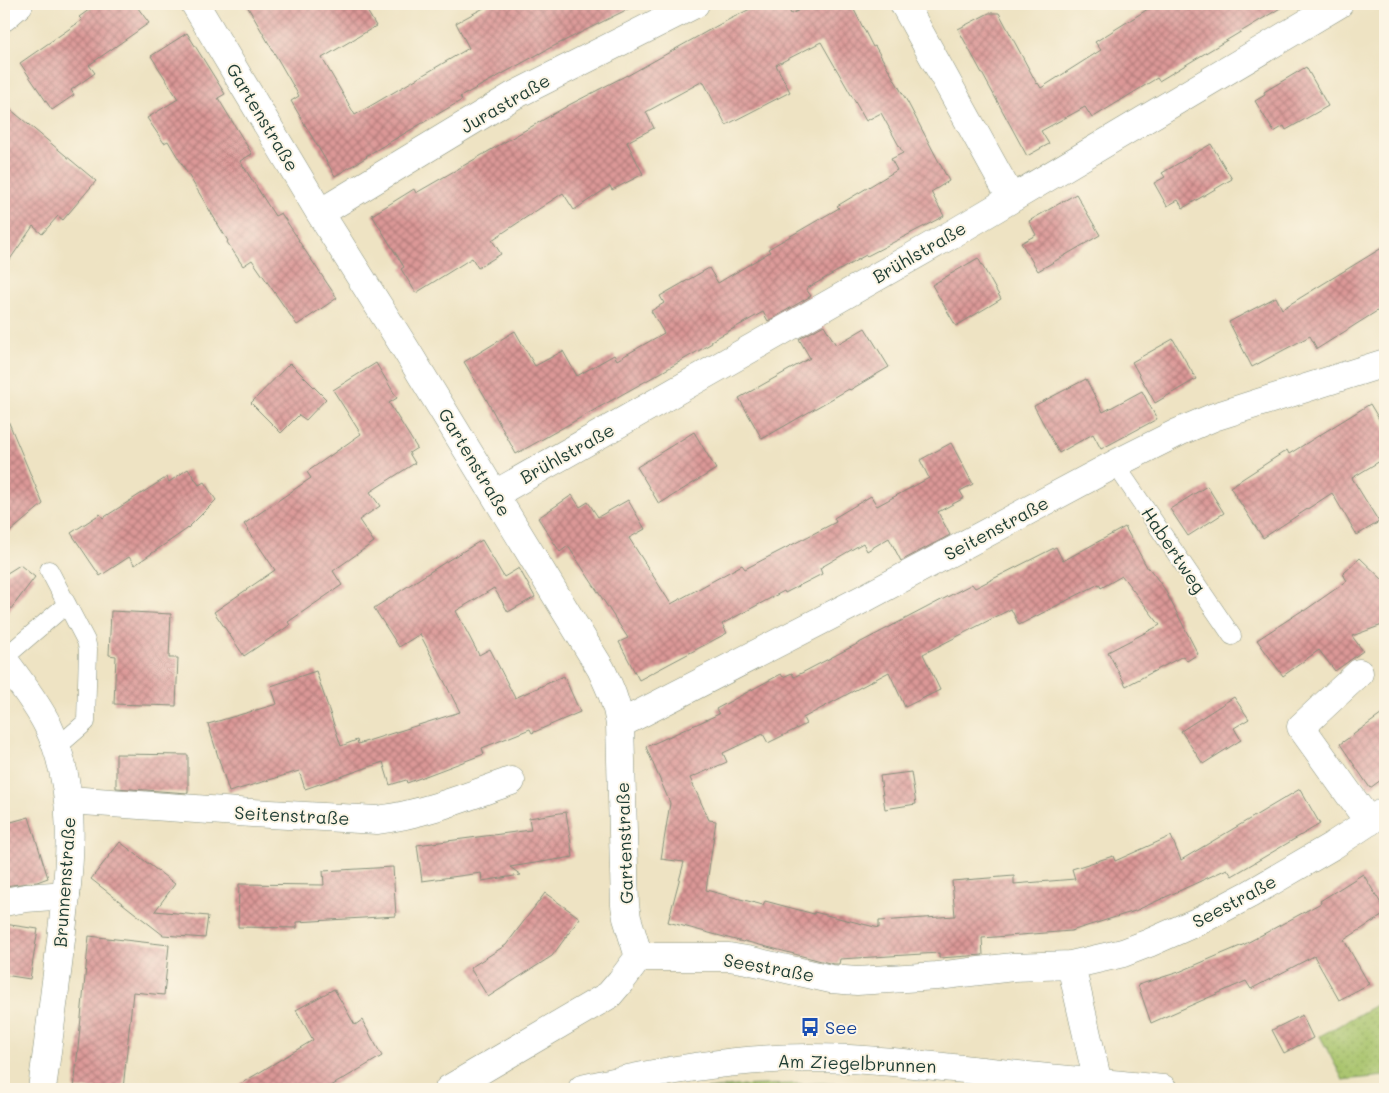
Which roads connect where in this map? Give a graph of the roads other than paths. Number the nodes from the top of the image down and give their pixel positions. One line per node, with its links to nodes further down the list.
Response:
1 (19, 4): 6 (street)
2 (195, 4): 8 (street, Gartenstraße)
3 (695, 4): 8 (street, Jurastraße)
4 (904, 4): 7 (street)
5 (1339, 4): 7 (street, Brühlstraße)
6 (4, 18)
7 (1011, 198): 11 (street, Brühlstraße)
8 (320, 213): 11 (street, Gartenstraße)
9 (1385, 363): 10 (street, Seitenstraße)
10 (1115, 464): 14 (lane, Habertweg); 17 (street, Seitenstraße)
11 (494, 494): 17 (street, Gartenstraße)
12 (49, 570): 13 (lane)
13 (67, 604): 15 (lane); 18 (lane)
14 (1232, 636)
15 (4, 659): 18 (street, Brunnenstraße)
16 (1359, 673): 21 (street)
17 (620, 724): 24 (street, Gartenstraße)
18 (56, 748): 20 (street, Brunnenstraße)
19 (511, 781): 20 (street, Seitenstraße)
20 (69, 800): 22 (street, Brunnenstraße)
21 (1377, 817): 25 (street, Seestraße)
22 (66, 896): 23 (street); 27 (street, Brunnenstraße)
23 (4, 902)
24 (639, 958): 25 (street, Seestraße); 28 (street)
25 (1071, 965): 26 (street)
26 (1098, 1086): 29 (street, Am Ziegelbrunnen); 30 (street, Am Ziegelbrunnen)
27 (42, 1089)
28 (449, 1089)
29 (582, 1089)
30 (1163, 1089)

